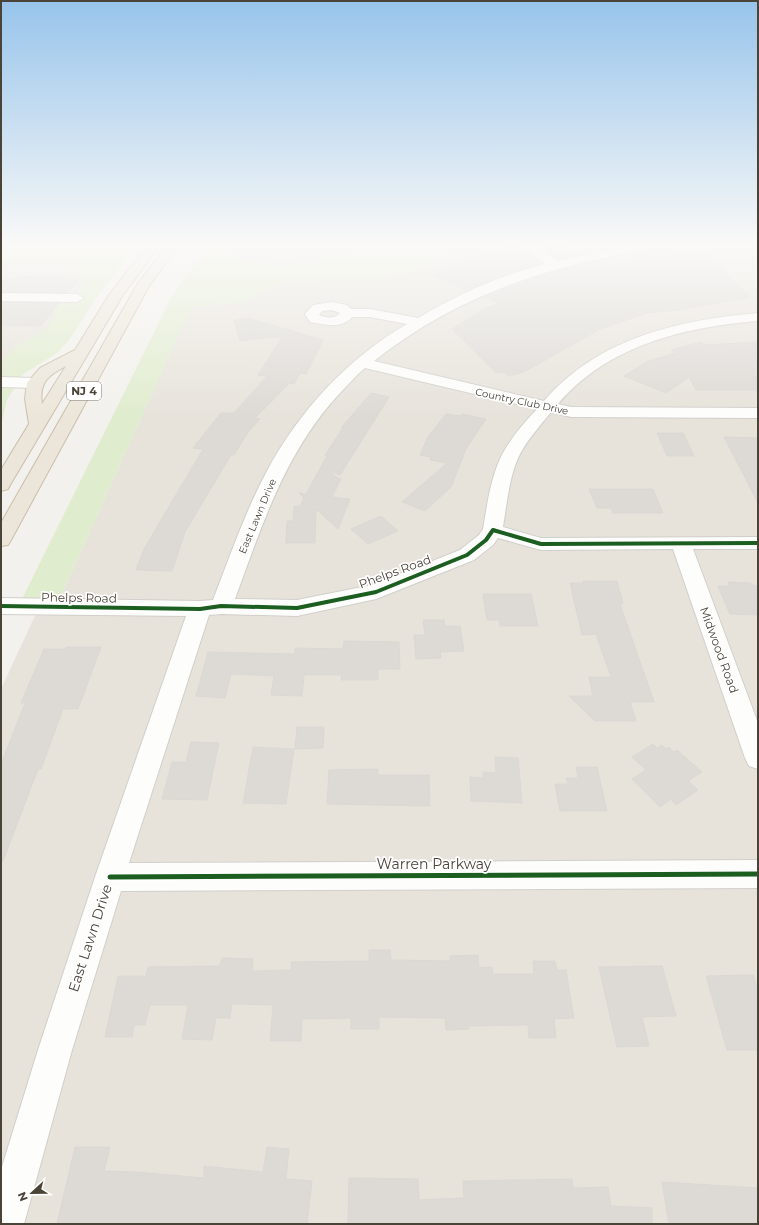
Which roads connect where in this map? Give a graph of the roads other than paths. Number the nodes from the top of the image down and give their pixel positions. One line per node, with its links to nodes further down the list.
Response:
1 (112, 302): 7 (highway, NJ 4)
2 (133, 302): 18 (highway, NJ 4)
3 (458, 302): 6 (street, East Lawn Drive)
4 (348, 313): 6 (street)
5 (758, 317): 11 (street)
6 (418, 322): 8 (street, East Lawn Drive)
7 (81, 353): 10 (highway); 13 (highway, NJ 4)
8 (362, 363): 11 (street, Country Club Drive); 22 (street, East Lawn Drive)
9 (1, 382): 10 (street)
10 (35, 383): 13 (highway)
11 (546, 407): 12 (street, Country Club Drive); 17 (street)
12 (758, 413)
13 (38, 425): 14 (highway, NJ 4)
14 (18, 458): 15 (highway); 16 (highway, NJ 4)
15 (1, 468)
16 (1, 486)
17 (493, 530): 19 (street); 22 (street, Phelps Road)
18 (1, 540)
19 (681, 542): 20 (street); 23 (street, Midwood Road)
20 (758, 543)
21 (1, 606): 22 (street, Phelps Road)
22 (211, 608): 25 (street, East Lawn Drive)
23 (757, 753)
24 (758, 874): 25 (street, Warren Parkway)
25 (110, 877): 26 (street, East Lawn Drive)
26 (4, 1224)

